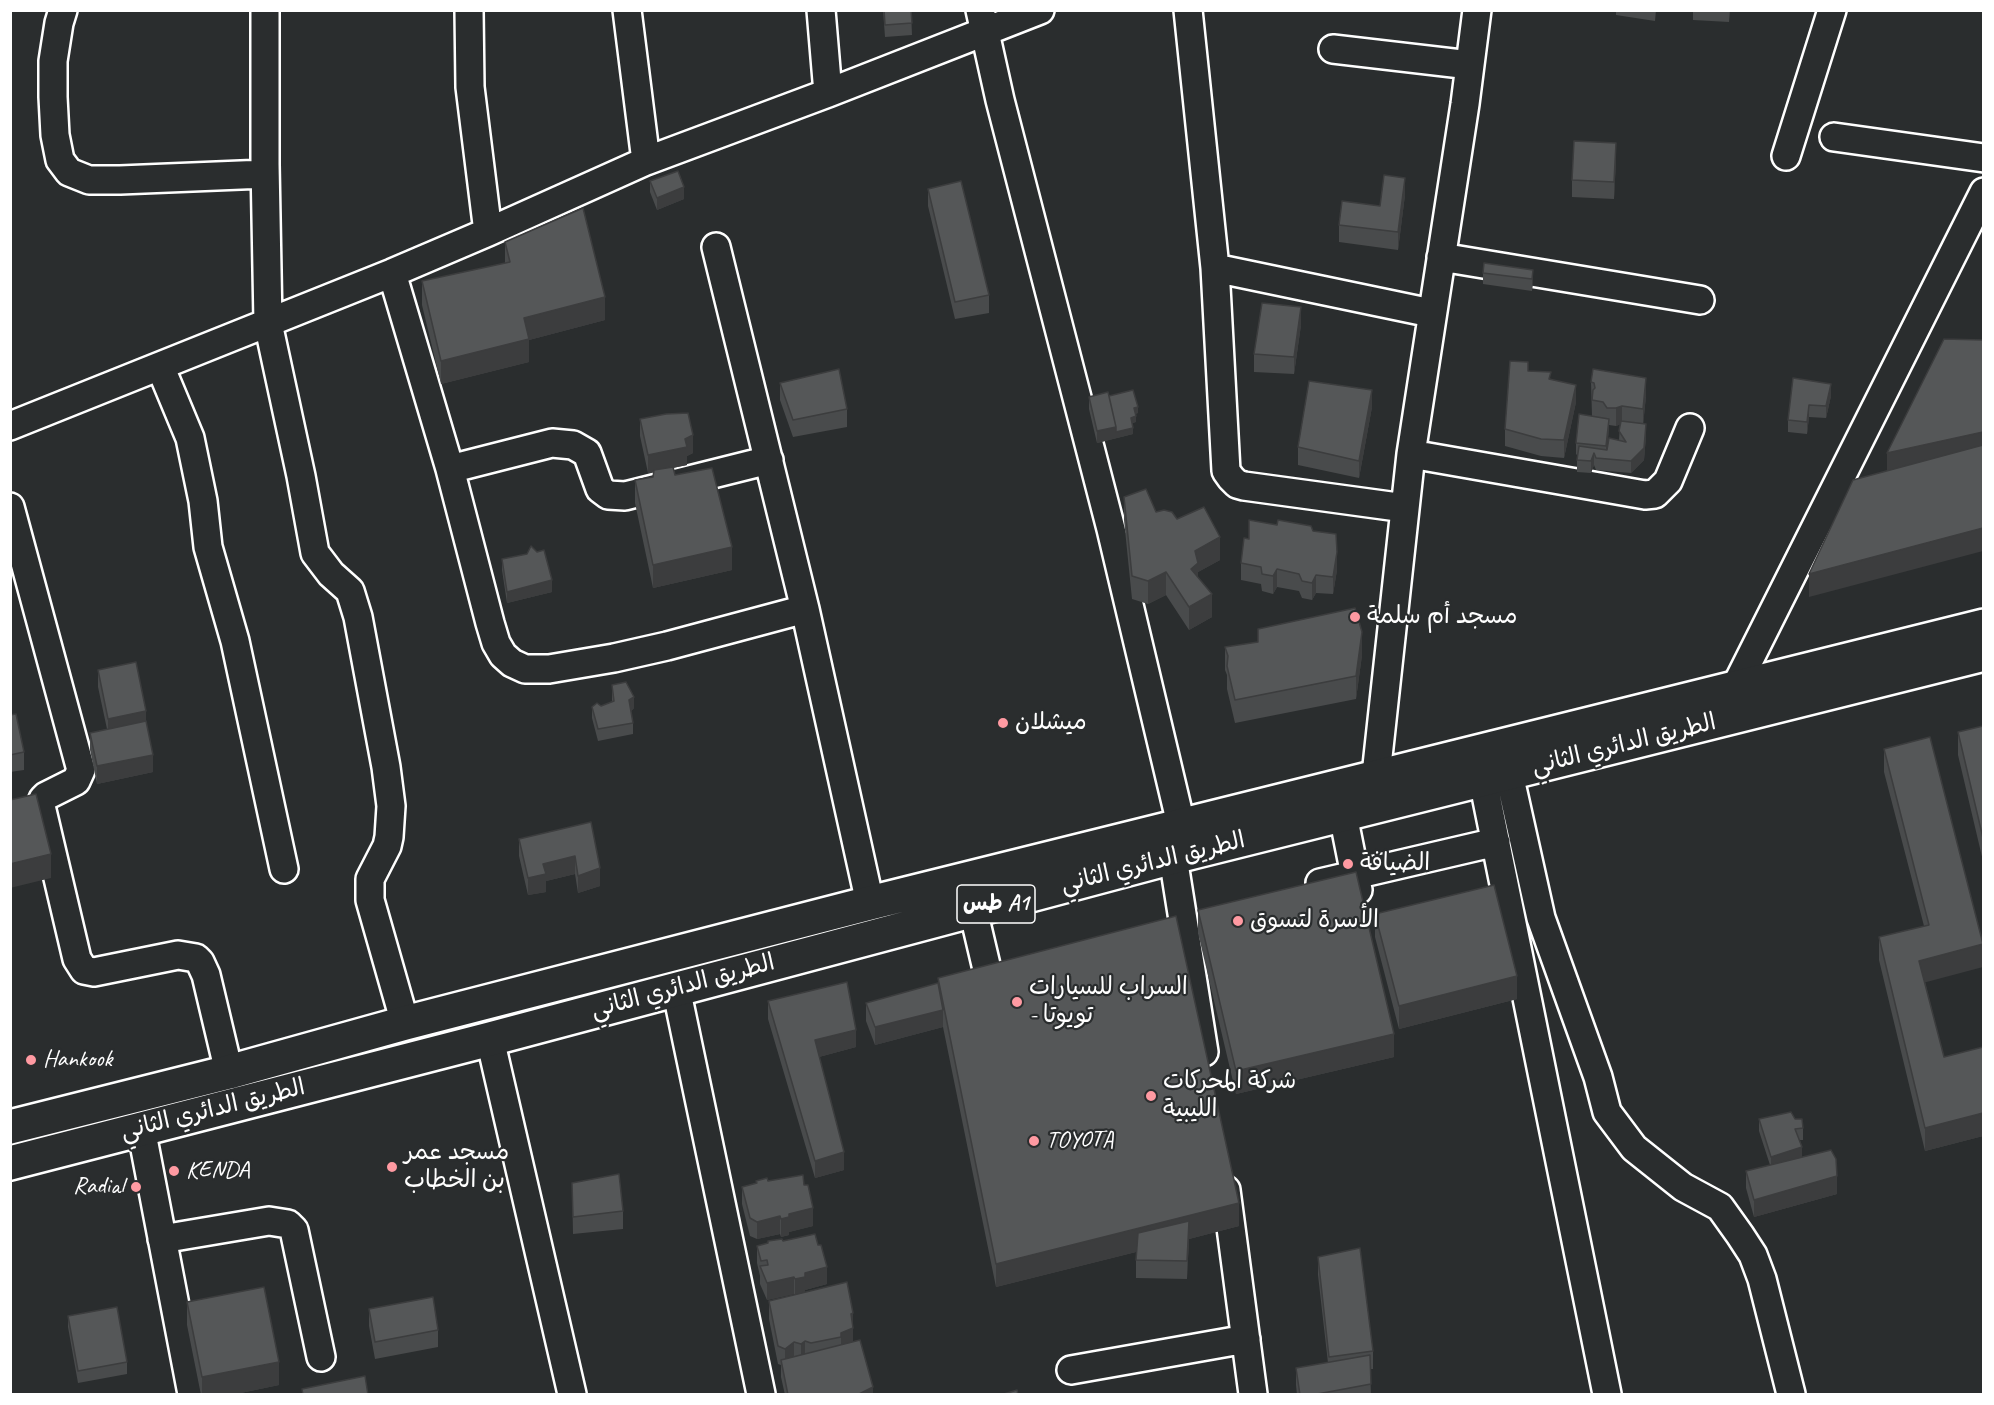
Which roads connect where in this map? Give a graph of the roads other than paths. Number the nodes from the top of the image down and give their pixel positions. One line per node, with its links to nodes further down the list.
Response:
1 (63, 10): 18 (street)
2 (265, 10): 18 (street)
3 (469, 10): 20 (street)
4 (627, 10): 17 (street)
5 (821, 10): 13 (street)
6 (1040, 10): 10 (street)
7 (1188, 10): 23 (street)
8 (1477, 10): 12 (street)
9 (1832, 10): 15 (street)
10 (982, 22): 13 (street); 43 (street)
11 (1333, 49): 12 (street)
12 (1470, 65): 22 (street)
13 (828, 93): 17 (street)
14 (1834, 137): 16 (street)
15 (1786, 156)
16 (1983, 158)
17 (646, 161): 20 (street)
18 (265, 174): 27 (street)
19 (1983, 192): 39 (street)
20 (488, 232): 24 (street)
21 (716, 247): 32 (street)
22 (1441, 257): 25 (street); 26 (street)
23 (1215, 268): 26 (street); 35 (street)
24 (392, 273): 27 (street); 33 (street)
25 (1700, 300)
26 (1431, 313): 31 (street)
27 (268, 322): 28 (street); 53 (street)
28 (160, 366): 29 (street); 46 (street)
29 (10, 426)
30 (1690, 428): 31 (street)
31 (1411, 454): 35 (street)
32 (769, 460): 33 (street); 36 (street)
33 (450, 469): 36 (street)
34 (10, 507): 56 (street)
35 (1405, 508): 40 (street)
36 (805, 609): 49 (street)
37 (1983, 626): 39 (highway, الطريق الدائري الثاني / طس A1)
38 (1983, 655): 41 (highway, الطريق الدائري الثاني / طس A1)
39 (1736, 686): 40 (highway, الطريق الدائري الثاني / طس A1)
40 (1376, 775): 43 (highway, الطريق الدائري الثاني / طس A1)
41 (1496, 777): 42 (highway, الطريق الدائري الثاني / طس A1); 44 (street); 71 (street)
42 (1343, 815): 45 (highway, الطريق الدائري الثاني / طس A1); 47 (street)
43 (1180, 824): 49 (highway, الطريق الدائري الثاني / طس A1)
44 (1496, 842): 47 (street); 70 (street)
45 (1173, 857): 51 (highway, الطريق الدائري الثاني / طس A1); 57 (street)
46 (284, 868)
47 (1354, 875): 48 (street); 50 (street)
48 (1297, 888)
49 (870, 903): 53 (highway, الطريق الدائري الثاني / طس A1)
50 (1362, 909)
51 (973, 910): 52 (highway, الطريق الدائري الثاني / طس A1); 54 (street)
52 (676, 988): 55 (highway, الطريق الدائري الثاني / طس A1); 68 (street)
53 (405, 1023): 56 (highway, الطريق الدائري الثاني / طس A1)
54 (999, 1024)
55 (490, 1039): 59 (highway, الطريق الدائري الثاني / طس A1); 67 (street)
56 (229, 1072): 58 (highway, الطريق الدائري الثاني / طس A1)
57 (1208, 1076)
58 (10, 1127)
59 (141, 1128): 60 (highway, الطريق الدائري الثاني / طس A1); 62 (street)
60 (10, 1163)
61 (1222, 1167): 63 (street)
62 (162, 1239): 64 (street); 66 (street)
63 (1246, 1339): 65 (street); 69 (street)
64 (321, 1357)
65 (1071, 1370)
66 (192, 1395)
67 (572, 1395)
68 (761, 1395)
69 (1253, 1395)
70 (1607, 1395)
71 (1791, 1395)

